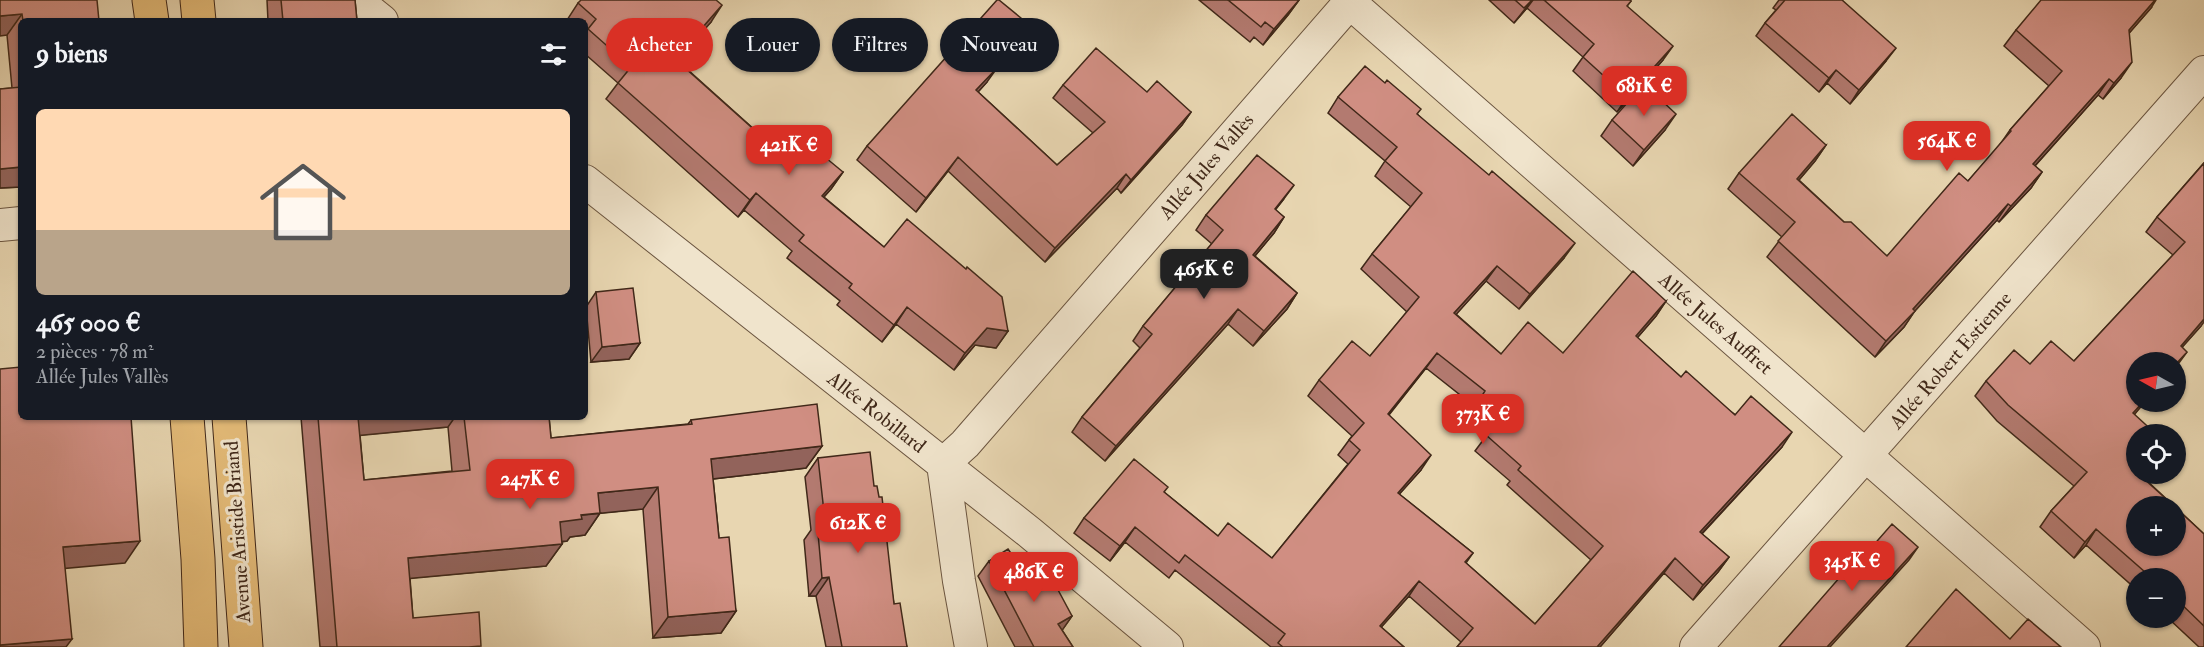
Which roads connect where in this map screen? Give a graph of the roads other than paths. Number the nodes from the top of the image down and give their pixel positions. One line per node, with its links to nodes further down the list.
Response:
1 (150, 0): 5 (main road)
2 (197, 0): 6 (main road)
3 (356, 0): 7 (street)
4 (1348, 1): 14 (street, Allée Jules Auffret); 15 (street, Allée Jules Vallès)
5 (152, 18)
6 (199, 18)
7 (378, 18)
8 (2204, 72): 14 (street, Allée Robert Estienne)
9 (588, 183): 15 (street, Allée Robillard)
10 (18, 223): 11 (street)
11 (0, 225)
12 (187, 420): 16 (main road, Avenue Aristide Briand)
13 (229, 420): 17 (main road, Avenue Aristide Briand)
14 (1865, 455): 20 (street, Allée Robert Estienne); 21 (street, Allée Jules Auffret)
15 (943, 464): 18 (street); 19 (street, Allée Robillard)
16 (201, 647)
17 (246, 647)
18 (971, 647)
19 (1167, 647)
20 (1696, 647)
21 (2084, 647)

